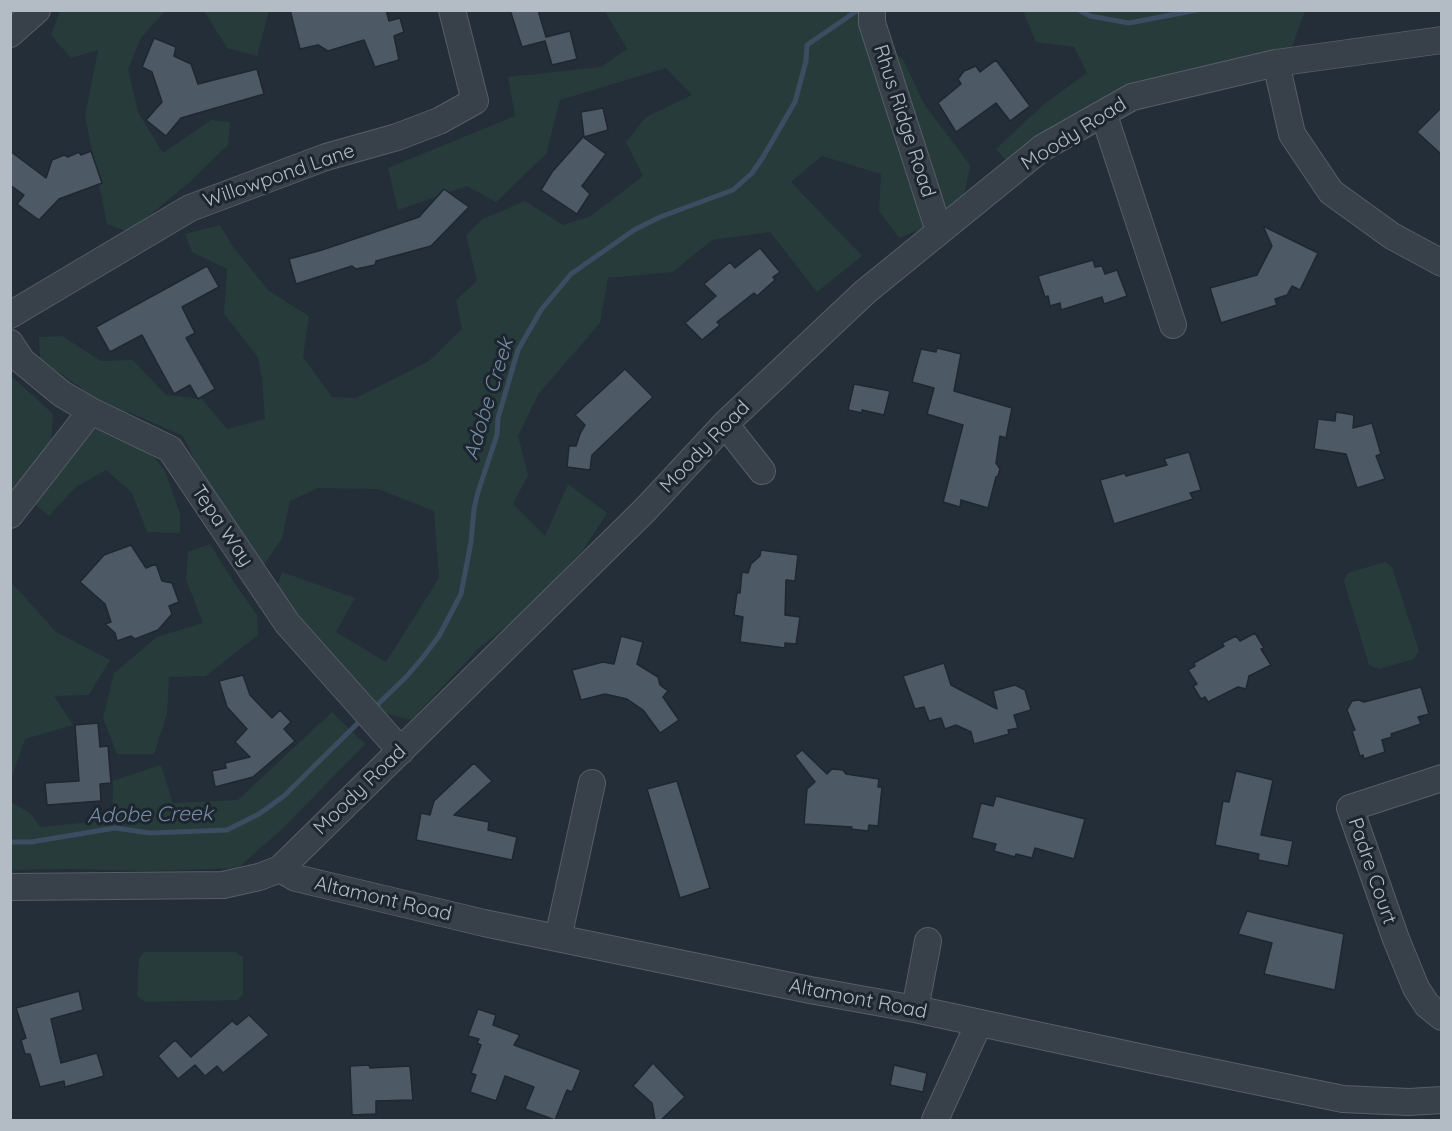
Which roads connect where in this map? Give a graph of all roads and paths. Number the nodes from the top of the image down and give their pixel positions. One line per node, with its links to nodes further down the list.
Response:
1 (37, 10): 4 (street)
2 (452, 10): 10 (street, Willowpond Lane)
3 (872, 10): 8 (street, Rhus Ridge Road)
4 (10, 34)
5 (1442, 40): 6 (street, Moody Road)
6 (1275, 63): 7 (street, Moody Road); 9 (street)
7 (1104, 115): 8 (street, Moody Road); 11 (street)
8 (939, 231): 14 (street, Moody Road)
9 (1442, 263)
10 (10, 315)
11 (1173, 325)
12 (10, 343): 13 (street, Tepa Way)
13 (91, 411): 16 (street); 17 (street, Tepa Way)
14 (725, 424): 15 (street); 17 (street, Moody Road)
15 (762, 471)
16 (10, 515)
17 (401, 751): 20 (street, Moody Road)
18 (1442, 778): 25 (street, Padre Court)
19 (592, 783): 22 (street)
20 (280, 868): 21 (street, Moody Road); 22 (street, Altamont Road)
21 (10, 887)
22 (558, 938): 24 (street, Altamont Road)
23 (928, 941): 24 (street)
24 (915, 1009): 26 (street, Altamont Road)
25 (1442, 1017)
26 (979, 1023): 27 (street, Altamont Road); 28 (street)
27 (1442, 1101)
28 (935, 1120)

